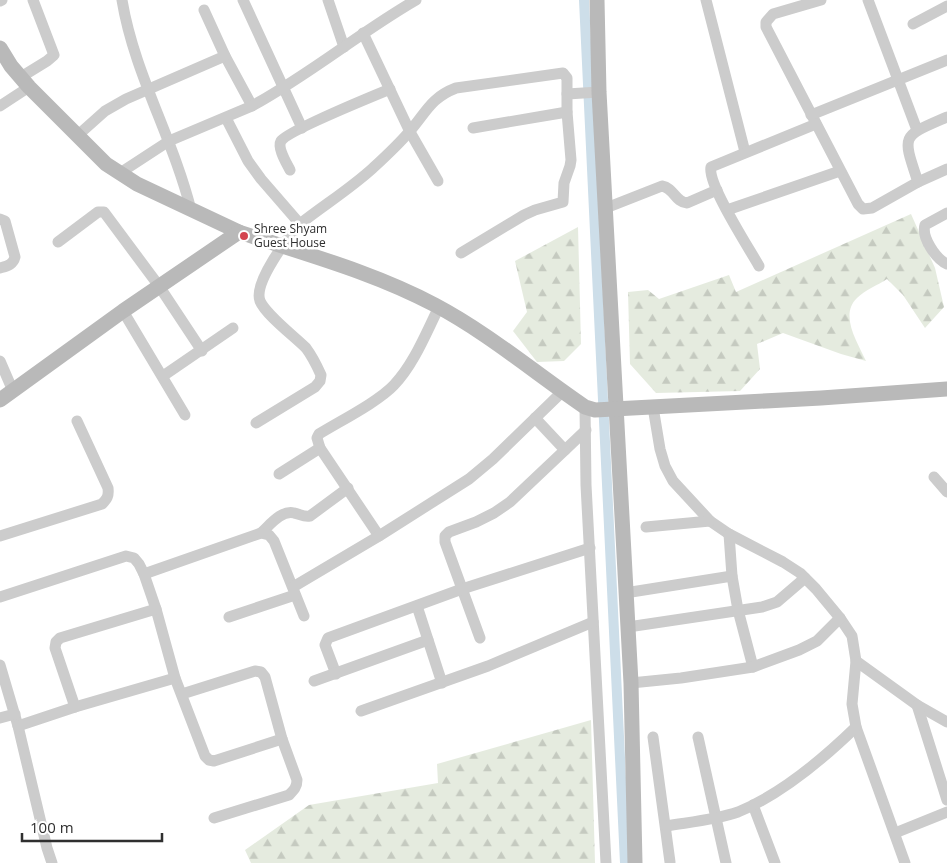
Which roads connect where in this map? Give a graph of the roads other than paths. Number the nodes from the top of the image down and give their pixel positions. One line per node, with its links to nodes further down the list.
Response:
1 (33, 0): 19 (street)
2 (122, 0): 20 (street)
3 (243, 0): 21 (street)
4 (328, 0): 14 (street)
5 (416, 0): 13 (street)
6 (596, 0): 23 (street)
7 (706, 0): 37 (street)
8 (821, 0): 30 (street)
9 (868, 0): 18 (street)
10 (947, 6): 12 (street)
11 (204, 10): 16 (street)
12 (913, 24)
13 (363, 33): 14 (street); 22 (street)
14 (344, 47): 21 (street)
15 (0, 48): 19 (street)
16 (225, 56): 20 (street); 26 (street)
17 (947, 60): 18 (street)
18 (897, 80): 30 (street); 33 (street)
19 (25, 82): 25 (street); 35 (street)
20 (149, 88): 35 (street); 36 (street)
21 (283, 89): 26 (street); 31 (street)
22 (390, 89): 31 (street); 34 (street)
23 (595, 92): 24 (street); 45 (street)
24 (572, 94): 27 (street); 34 (street)
25 (0, 106)
26 (252, 106): 29 (street)
27 (567, 112): 32 (street); 54 (street)
28 (947, 116): 33 (street)
29 (226, 118): 36 (street); 50 (street)
30 (814, 120): 37 (street); 40 (street)
31 (302, 128): 39 (street)
32 (473, 128)
33 (917, 130): 43 (street)
34 (410, 132): 42 (street); 50 (street)
35 (77, 136): 41 (street)
36 (169, 140): 41 (street); 46 (street)
37 (745, 152): 44 (street)
38 (947, 169): 43 (street)
39 (290, 170)
40 (840, 171): 43 (street); 47 (street)
41 (120, 173): 46 (street)
42 (438, 181)
43 (918, 182)
44 (717, 190): 45 (street); 47 (street)
45 (606, 208): 70 (street)
46 (191, 210): 51 (street)
47 (727, 210): 56 (street)
48 (947, 212): 55 (street)
49 (0, 219): 57 (street)
50 (300, 224): 53 (street)
51 (239, 232): 53 (street); 58 (street)
52 (58, 242): 58 (street)
53 (283, 246): 59 (street); 74 (street)
54 (462, 253)
55 (947, 264)
56 (759, 266)
57 (0, 268)
58 (159, 286): 60 (street); 62 (street)
59 (439, 308): 67 (street); 76 (street)
60 (123, 311): 64 (street); 66 (street)
61 (233, 328): 62 (street)
62 (202, 351): 64 (street)
63 (0, 361): 66 (street)
64 (163, 376): 71 (street)
65 (947, 389): 69 (street)
66 (13, 391): 68 (street)
67 (562, 392): 70 (street); 72 (street)
68 (0, 400)
69 (653, 407): 70 (street); 82 (street)
70 (601, 409): 75 (street); 94 (street)
71 (185, 415)
72 (535, 418): 77 (street); 87 (street)
73 (77, 421): 86 (street)
74 (256, 424)
75 (586, 430): 77 (street); 88 (street)
76 (320, 448): 78 (street); 80 (street)
77 (565, 450): 92 (street)
78 (279, 474)
79 (934, 477): 81 (street)
80 (348, 488): 84 (street); 87 (street)
81 (947, 492)
82 (710, 521): 83 (street); 85 (street)
83 (646, 527)
84 (261, 533): 89 (street); 93 (street)
85 (729, 534): 90 (street); 91 (street)
86 (0, 536)
87 (379, 536): 93 (street)
88 (590, 548): 92 (street); 102 (street)
89 (144, 574): 95 (street); 97 (street)
90 (732, 576): 94 (street); 98 (street)
91 (805, 578): 98 (street); 101 (street)
92 (462, 589): 96 (street); 104 (street)
93 (294, 591): 99 (street); 100 (street)
94 (625, 593): 103 (street)
95 (0, 597)
96 (417, 606): 105 (street); 109 (street)
97 (156, 609): 110 (street); 116 (street)
98 (738, 610): 103 (street); 108 (street)
99 (304, 616)
100 (229, 617)
101 (840, 618): 106 (street); 108 (street)
102 (593, 622): 112 (street); 135 (street)
103 (628, 627): 113 (street)
104 (480, 638)
105 (428, 640): 109 (street); 112 (street)
106 (856, 661): 115 (street); 122 (street)
107 (0, 665): 118 (street)
108 (753, 666): 113 (street)
109 (336, 674): 111 (street)
110 (175, 678): 114 (street); 116 (street)
111 (314, 681)
112 (442, 683): 117 (street)
113 (631, 683): 136 (street)
114 (182, 694): 125 (street); 125 (street)
115 (917, 705): 120 (street); 126 (street)
116 (75, 707): 121 (street)
117 (360, 711)
118 (14, 714): 119 (street); 121 (street)
119 (0, 718)
120 (947, 722)
121 (18, 726): 134 (street)
122 (856, 727): 127 (street); 132 (street)
123 (653, 737): 131 (street)
124 (698, 737): 130 (street)
125 (282, 739): 129 (street)
126 (947, 800)
127 (753, 804): 130 (street); 138 (street)
128 (947, 812): 132 (street)
129 (214, 818)
130 (717, 818): 131 (street); 137 (street)
131 (666, 826): 133 (street)
132 (895, 833): 139 (street)
133 (670, 862)
134 (52, 863)
135 (606, 863)
136 (635, 863)
137 (726, 863)
138 (774, 863)
139 (905, 863)

